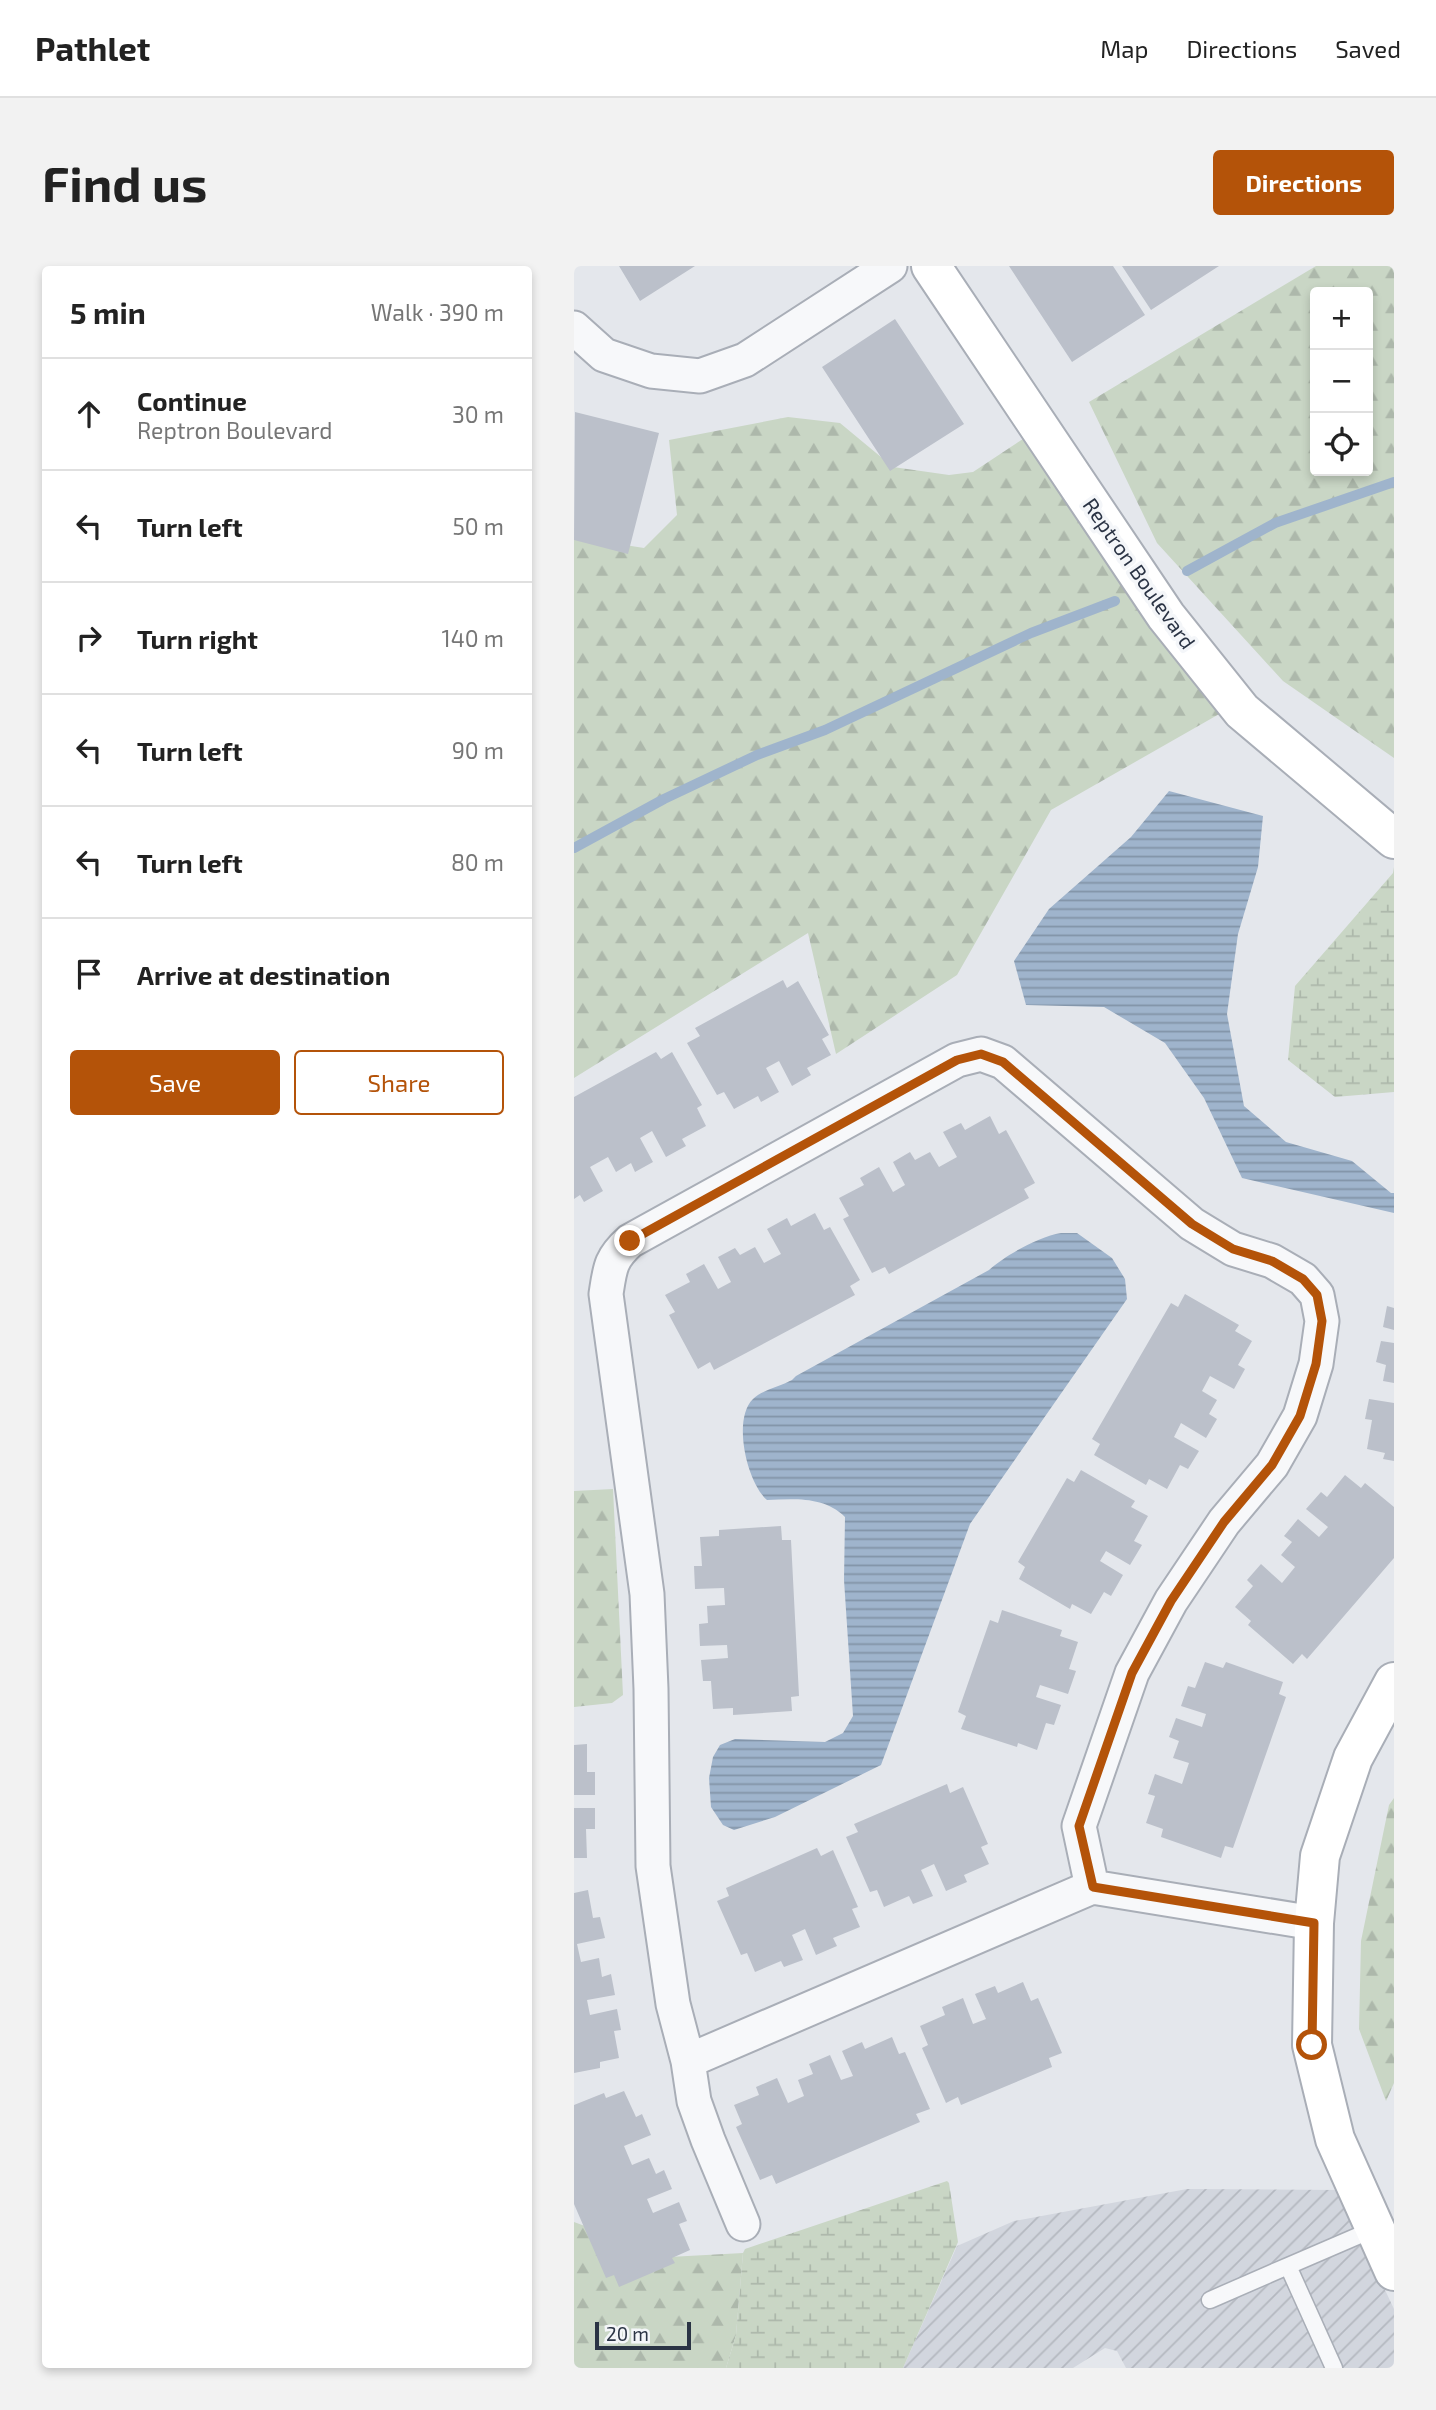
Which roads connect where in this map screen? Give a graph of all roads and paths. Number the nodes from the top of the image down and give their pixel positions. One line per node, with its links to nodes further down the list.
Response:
1 (890, 266): 3 (street)
2 (931, 266): 4 (street, Reptron Boulevard)
3 (574, 328)
4 (1394, 839)
5 (1394, 1682): 7 (street)
6 (1093, 1887): 7 (street); 8 (street); 8 (street)
7 (1314, 1923): 10 (street)
8 (688, 2061): 9 (street)
9 (743, 2224)
10 (1374, 2229): 11 (lane); 12 (street)
11 (1288, 2266): 13 (lane); 14 (lane)
12 (1394, 2271)
13 (1210, 2300)
14 (1334, 2368)

